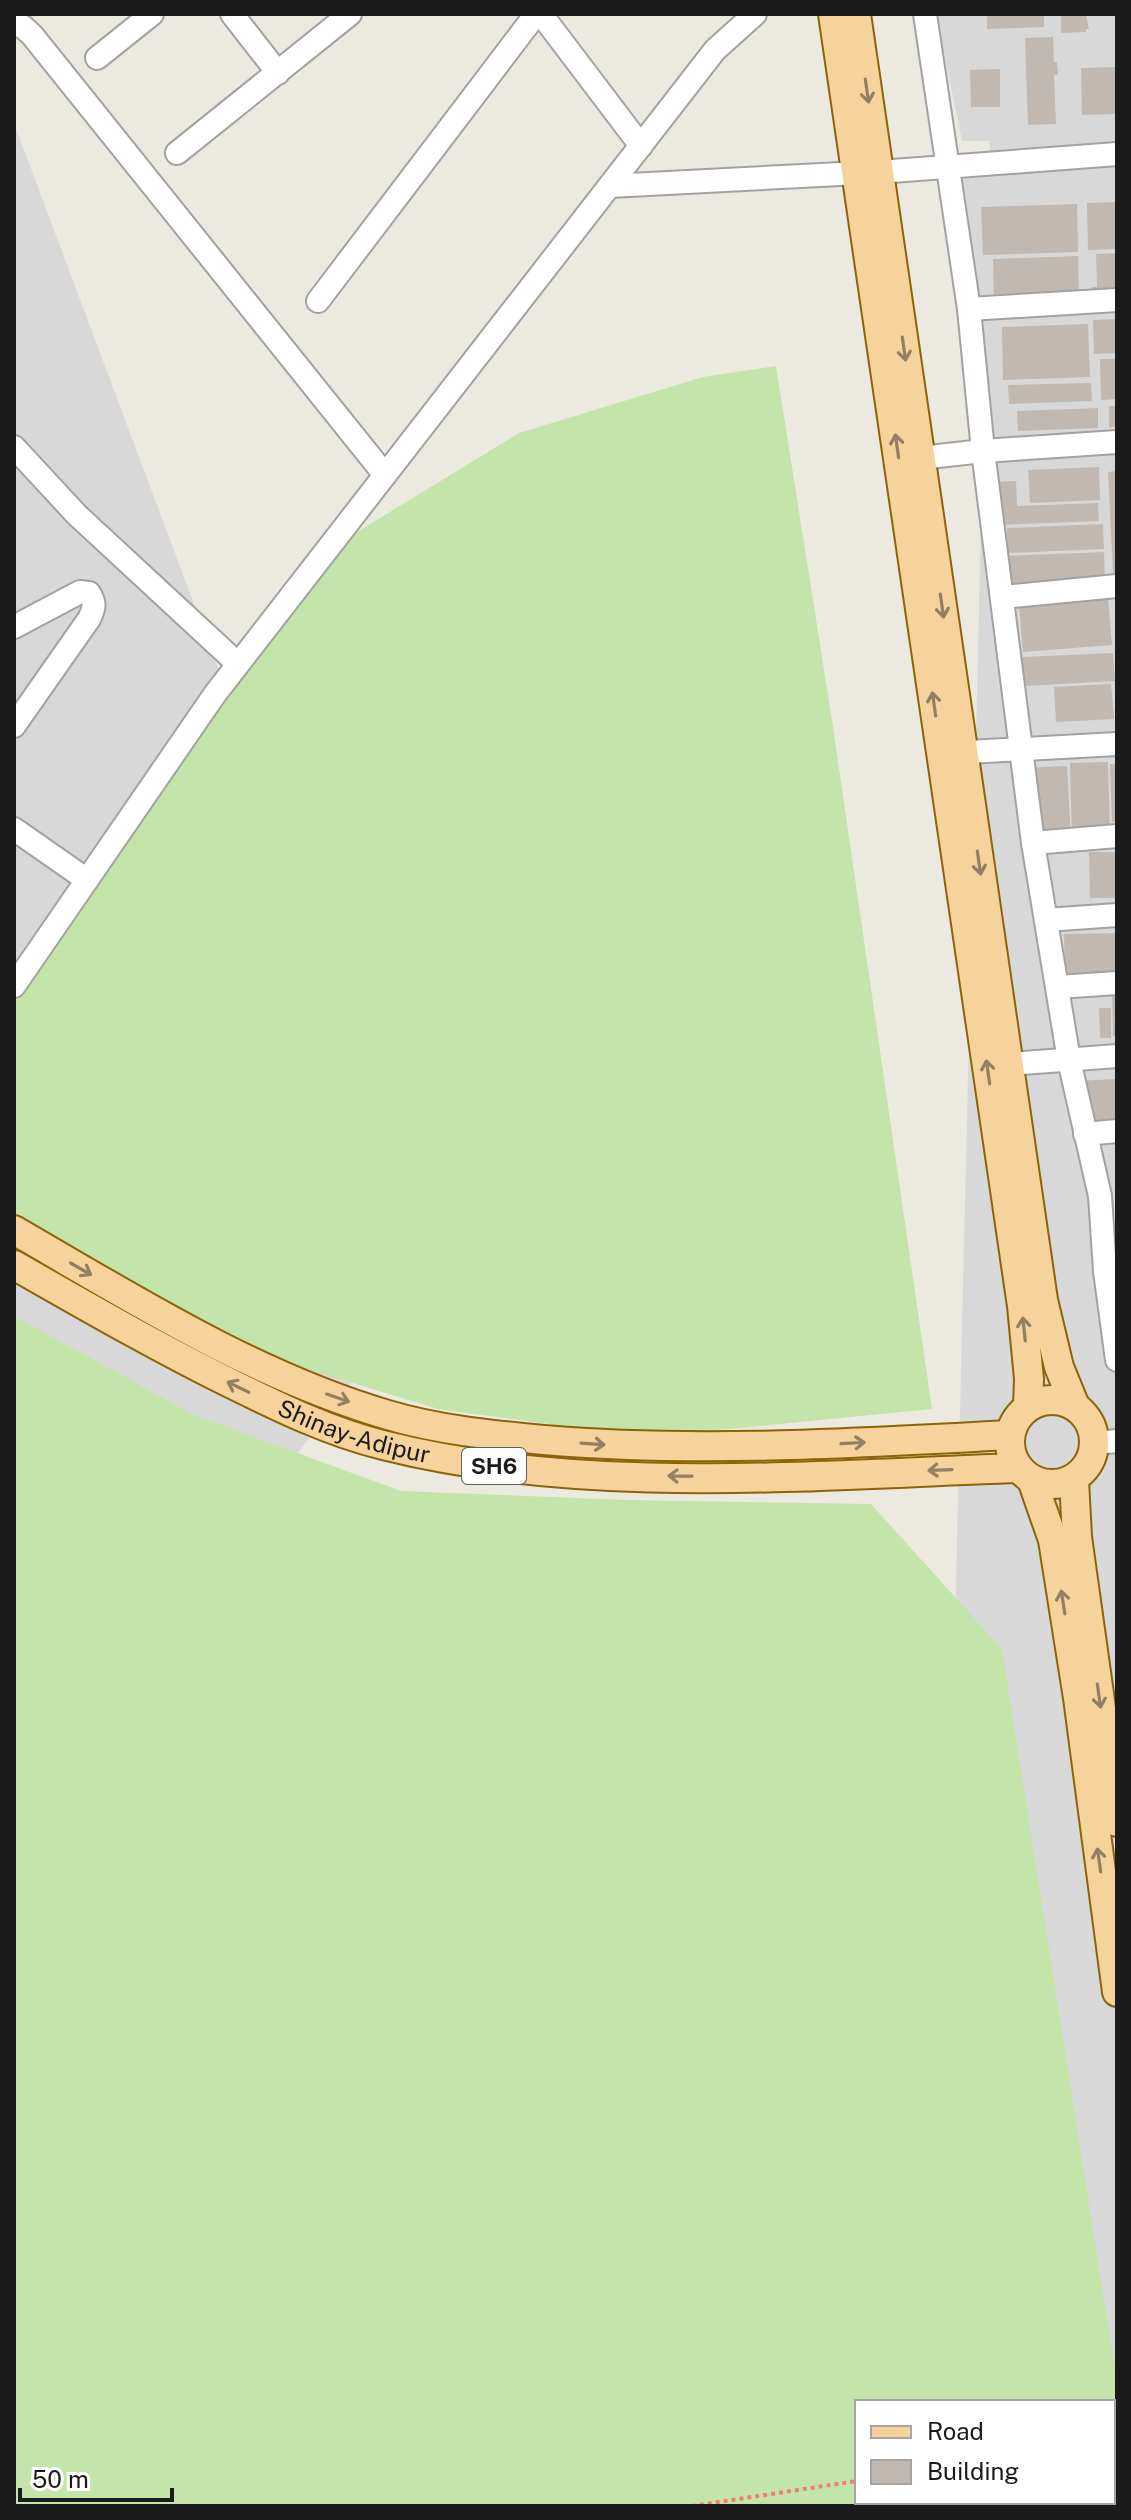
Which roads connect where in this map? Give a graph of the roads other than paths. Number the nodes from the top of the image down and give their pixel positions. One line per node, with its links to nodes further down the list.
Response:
1 (152, 14): 10 (street)
2 (232, 14): 11 (street)
3 (350, 14): 11 (street)
4 (538, 14): 12 (street); 19 (street)
5 (755, 14): 12 (street)
6 (833, 14): 16 (main road)
7 (856, 14): 16 (main road, one-way to 16)
8 (925, 14): 15 (street)
9 (14, 25): 25 (street)
10 (97, 58)
11 (278, 73): 13 (street)
12 (641, 146): 17 (street)
13 (177, 153)
14 (1117, 154): 15 (street)
15 (947, 167): 16 (street); 20 (street)
16 (868, 172): 17 (street); 24 (main road, one-way to 24); 33 (main road, one-way to 16)
17 (610, 186): 25 (street)
18 (1117, 300): 20 (street)
19 (318, 301)
20 (969, 309): 23 (street)
21 (1117, 442): 23 (street)
22 (14, 448): 29 (street)
23 (983, 451): 24 (street); 27 (street)
24 (920, 458): 33 (main road, one-way to 33)
25 (385, 475): 29 (street)
26 (1117, 586): 27 (street)
27 (1003, 597): 32 (street)
28 (14, 627): 30 (street)
29 (238, 664): 37 (street)
30 (14, 726)
31 (1117, 744): 32 (street)
32 (1020, 749): 33 (street); 36 (street)
33 (952, 753): 45 (main road, one-way to 45); 55 (main road, one-way to 33)
34 (14, 829): 37 (street)
35 (1117, 836): 36 (street)
36 (1033, 843): 39 (street)
37 (87, 880): 41 (street)
38 (1117, 915): 39 (street)
39 (1046, 920): 42 (street)
40 (1117, 983): 42 (street)
41 (14, 986)
42 (1058, 987): 44 (street)
43 (1117, 1056): 44 (street)
44 (1069, 1060): 45 (street); 47 (street)
45 (1009, 1064): 54 (main road)
46 (1117, 1131): 47 (street)
47 (1085, 1134): 48 (street)
48 (1108, 1196): 51 (street)
49 (14, 1230): 56 (main road, Shinay-Adipur / SH6, one-way to 56)
50 (14, 1265): 58 (main road, Shinay-Adipur / SH6, one-way to 50)
51 (1111, 1271): 52 (street)
52 (1116, 1337): 53 (street)
53 (1117, 1360)
54 (1075, 1406): 55 (main road); 57 (main road)
55 (1028, 1407): 56 (main road)
56 (1010, 1435): 58 (main road)
57 (1106, 1442): 59 (main road)
58 (1025, 1474): 59 (main road, SH6); 61 (main road, one-way to 58)
59 (1074, 1480): 60 (main road, one-way to 60)
60 (1117, 1822)
61 (1117, 1992)

